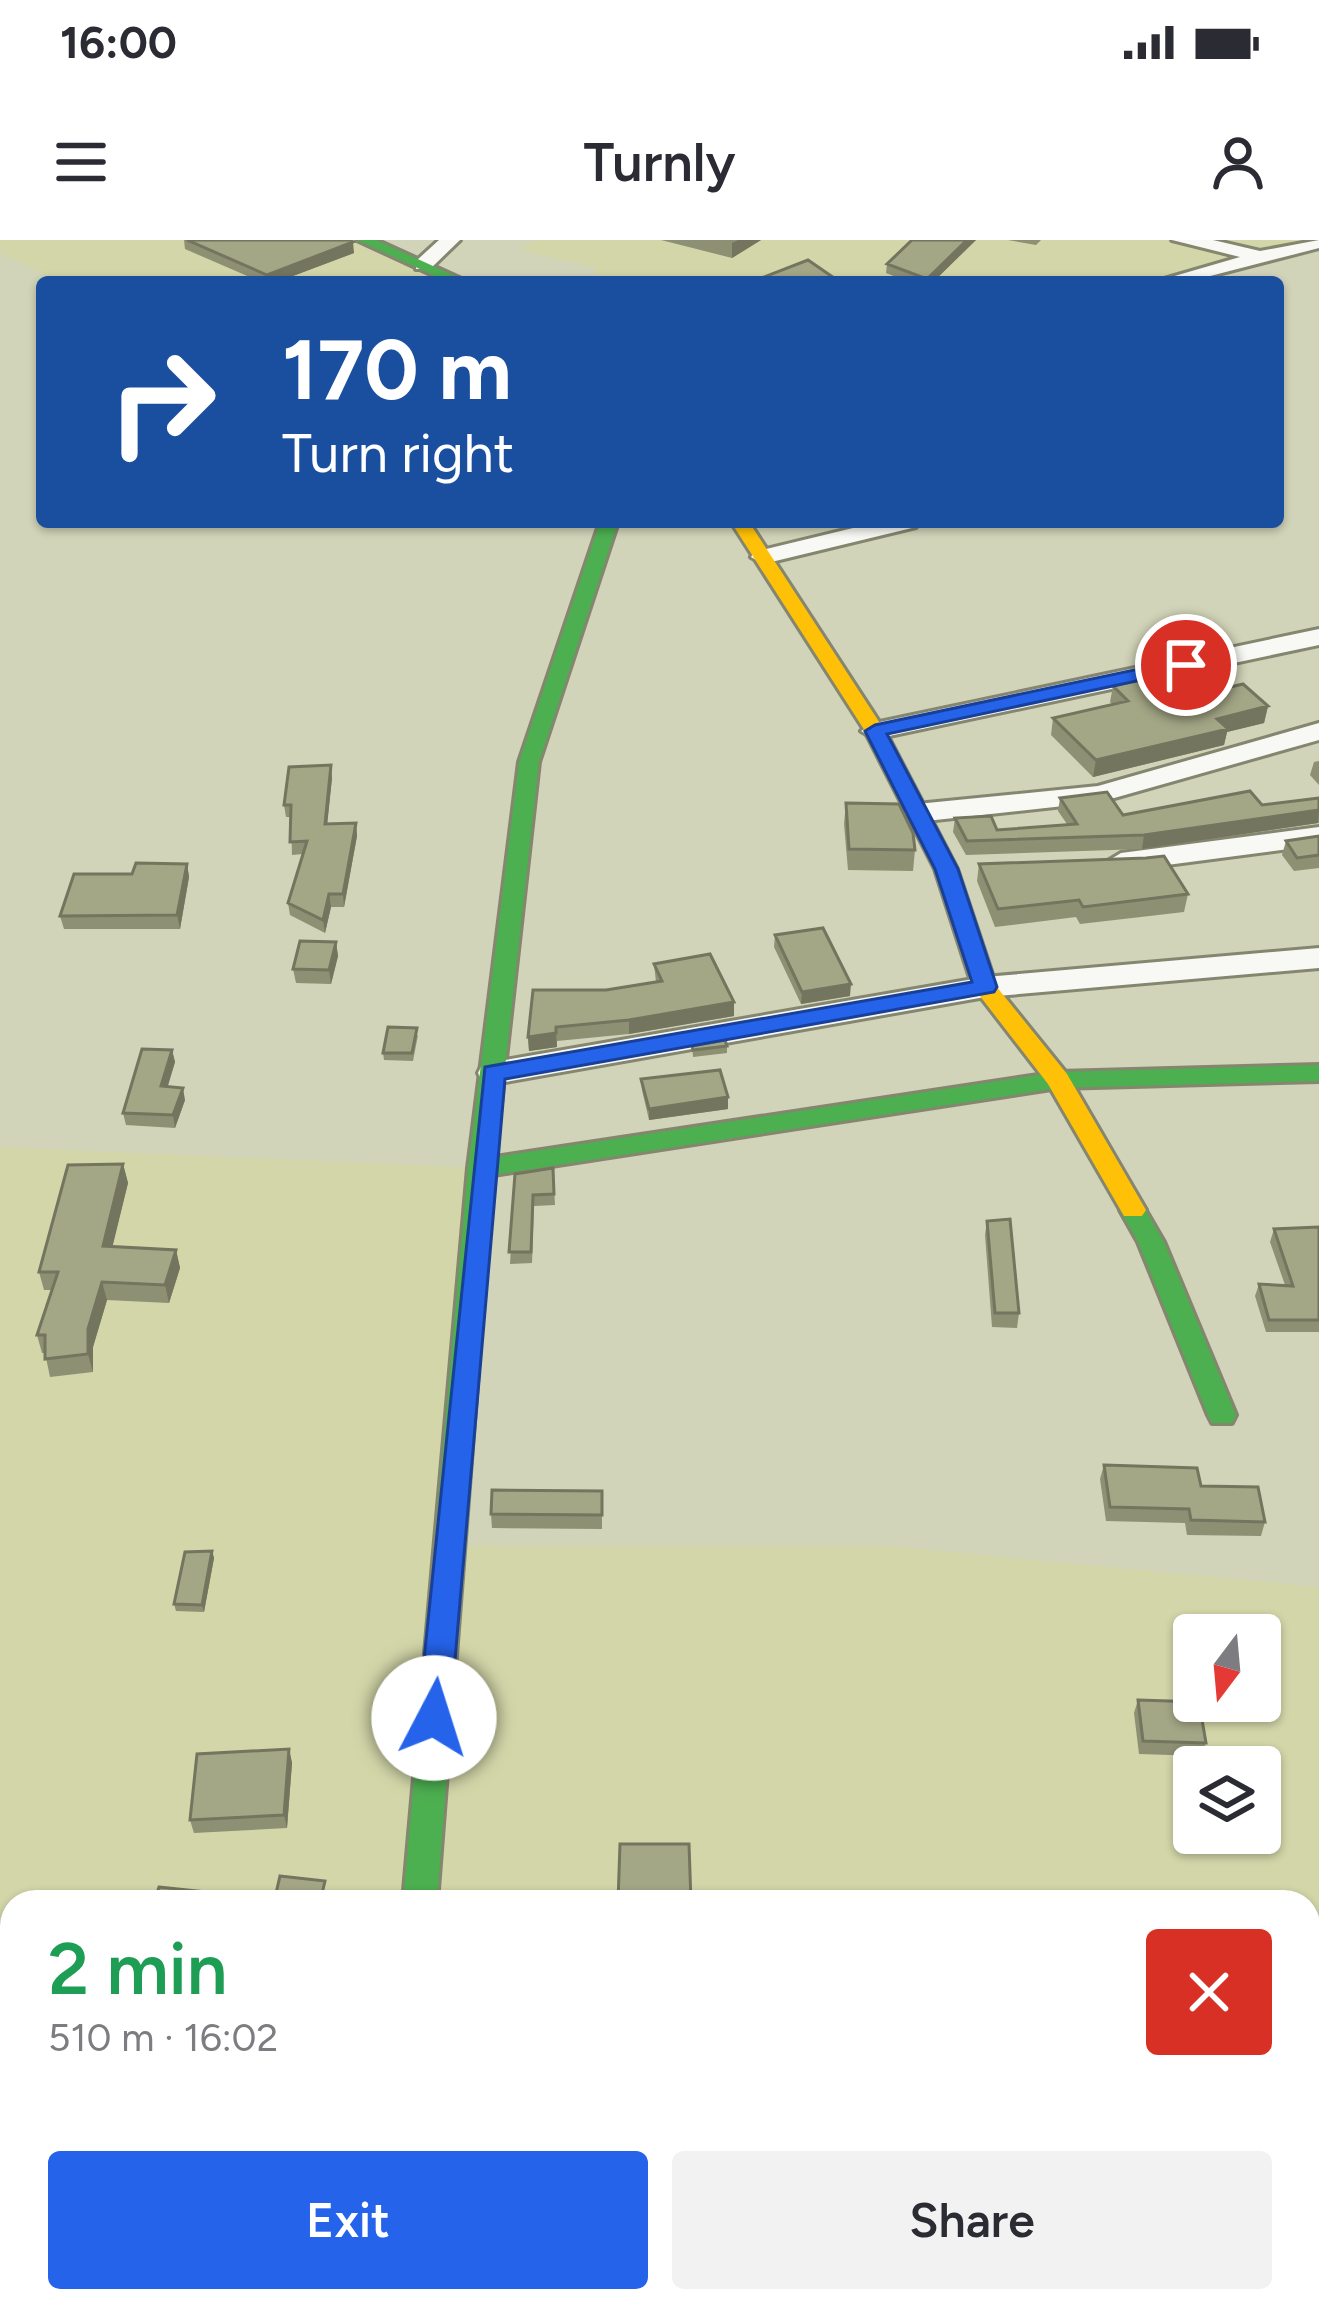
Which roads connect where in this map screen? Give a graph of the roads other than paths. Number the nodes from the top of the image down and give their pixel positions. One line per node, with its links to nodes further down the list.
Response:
1 (364, 240): 6 (main road)
2 (450, 240): 6 (street)
3 (1182, 240): 5 (street)
4 (1319, 242): 5 (street)
5 (1268, 255): 8 (street)
6 (423, 265): 7 (main road)
7 (448, 276)
8 (1187, 276)
9 (606, 528): 21 (main road)
10 (744, 528): 12 (main road)
11 (883, 528): 12 (street)
12 (763, 557): 14 (main road)
13 (1319, 637): 14 (street)
14 (875, 731): 16 (main road)
15 (1319, 731): 16 (street)
16 (917, 813): 20 (main road)
17 (1319, 836): 18 (street)
18 (1099, 863)
19 (1319, 958): 20 (street)
20 (985, 987): 21 (street); 23 (main road)
21 (494, 1073): 24 (main road)
22 (1319, 1073): 23 (main road)
23 (1058, 1080): 24 (main road); 25 (main road)
24 (481, 1168): 26 (main road)
25 (1222, 1415)
26 (421, 1890)

